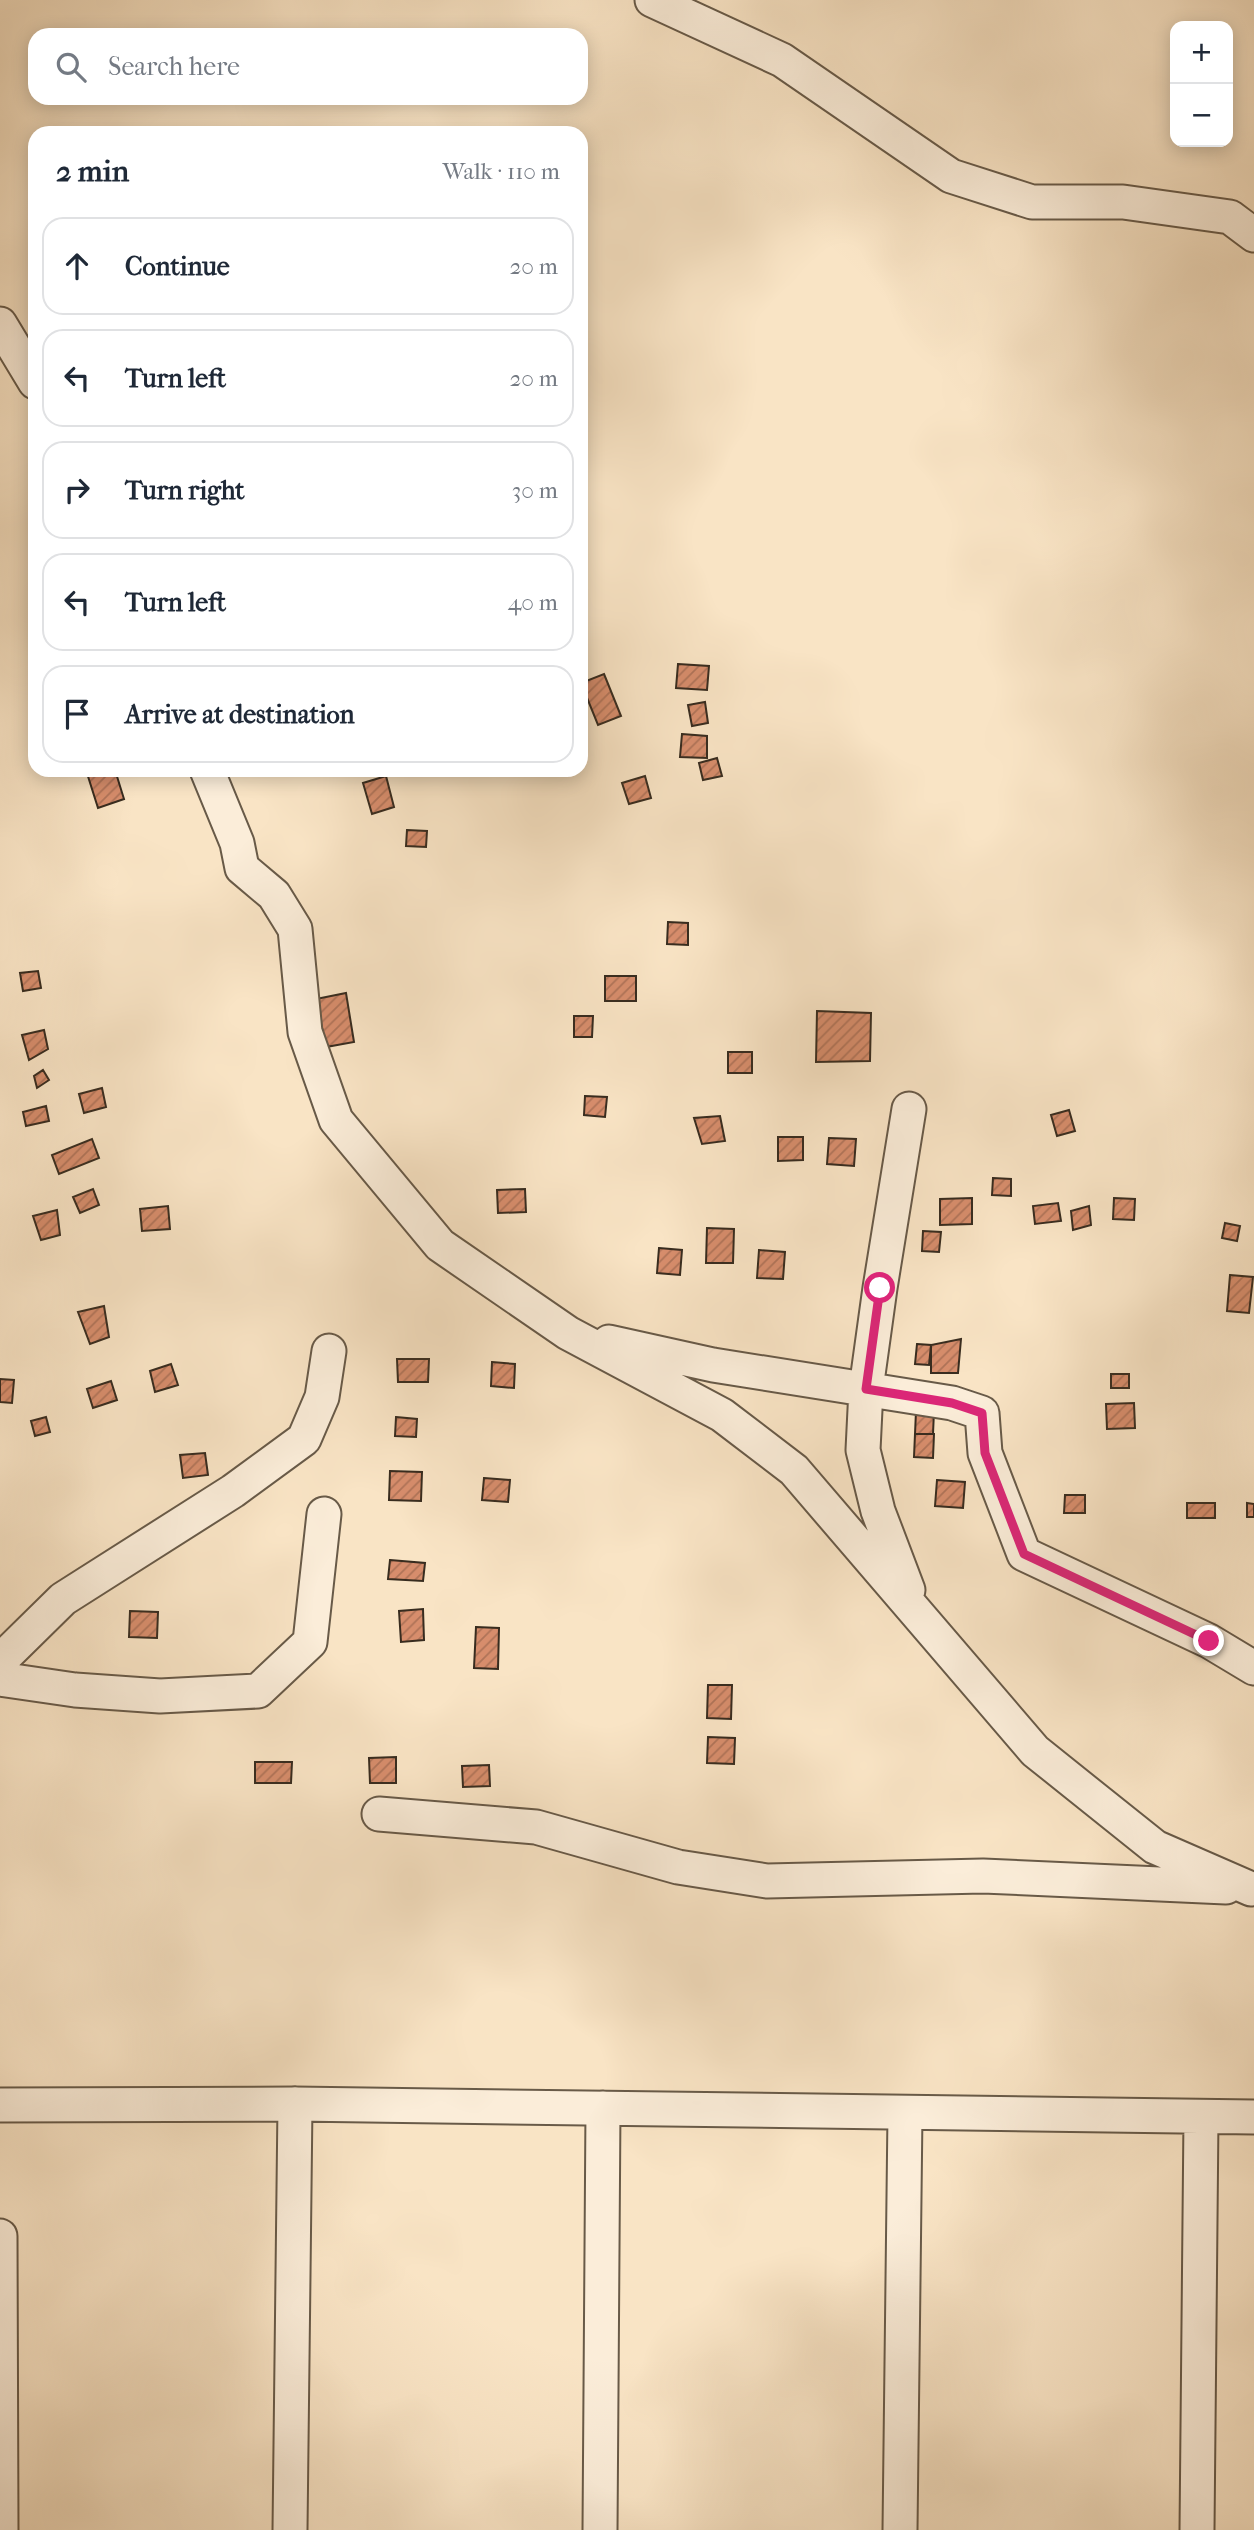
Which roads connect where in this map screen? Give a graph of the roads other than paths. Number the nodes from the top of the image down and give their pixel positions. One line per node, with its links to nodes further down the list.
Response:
1 (652, 0): 2 (street)
2 (1254, 235)
3 (0, 324): 5 (street)
4 (0, 335): 6 (street)
5 (28, 371)
6 (28, 372)
7 (210, 777): 9 (street)
8 (909, 1109): 11 (street)
9 (568, 1333): 11 (street); 13 (street)
10 (329, 1351): 14 (street)
11 (866, 1389): 13 (street); 15 (street)
12 (324, 1514): 16 (street)
13 (918, 1615): 18 (street)
14 (0, 1661)
15 (1254, 1668)
16 (0, 1679)
17 (379, 1814): 18 (street)
18 (1252, 1889)
19 (295, 2104): 20 (street); 21 (street); 27 (street)
20 (0, 2105)
21 (603, 2108): 22 (street); 28 (street)
22 (905, 2113): 23 (street); 29 (street)
23 (1201, 2117): 24 (street); 30 (street)
24 (1254, 2117)
25 (0, 2236): 26 (street)
26 (1, 2530)
27 (290, 2530)
28 (600, 2530)
29 (900, 2530)
30 (1196, 2530)

